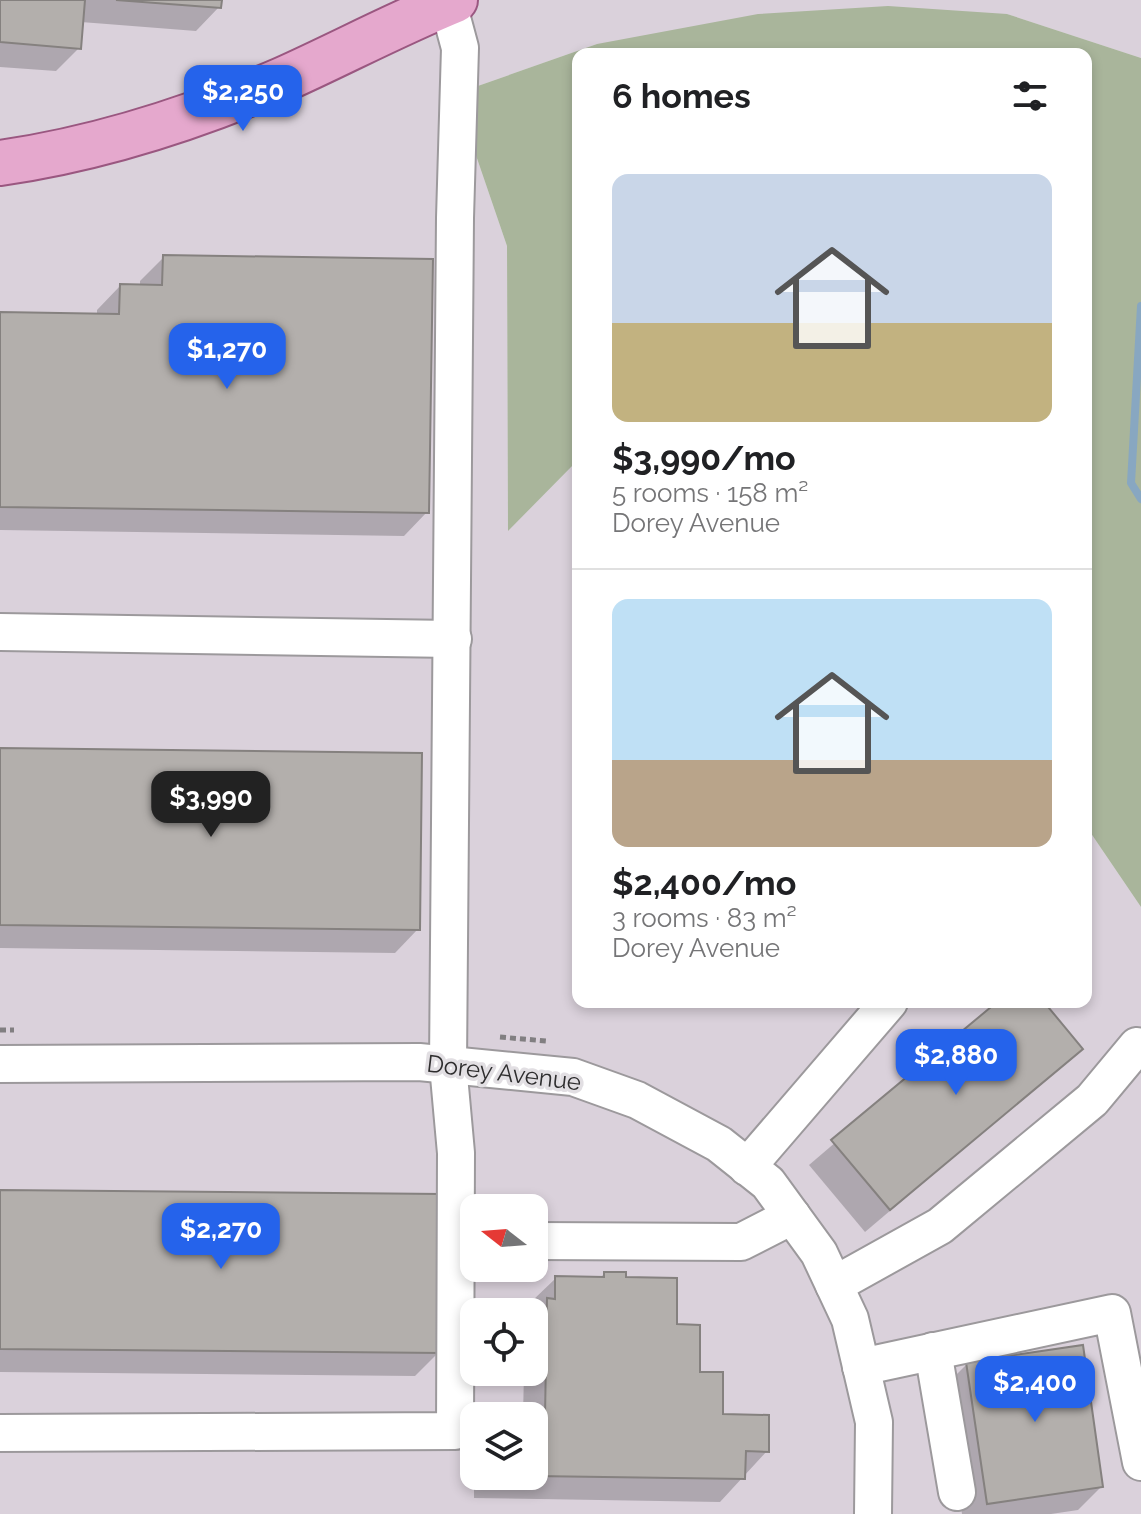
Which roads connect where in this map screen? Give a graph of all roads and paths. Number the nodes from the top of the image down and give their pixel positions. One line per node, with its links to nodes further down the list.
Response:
1 (451, 2): 2 (main road); 4 (street)
2 (0, 163)
3 (0, 632): 4 (street)
4 (453, 639): 10 (street)
5 (884, 1008): 12 (street)
6 (0, 1030): 7 (path)
7 (16, 1031)
8 (551, 1042): 10 (path)
9 (1137, 1046): 15 (street)
10 (449, 1050): 11 (street, Dorey Avenue); 12 (street, Dorey Avenue); 20 (street)
11 (0, 1064)
12 (747, 1167): 13 (street, Dorey Avenue)
13 (792, 1216): 14 (street); 15 (street, Dorey Avenue)
14 (548, 1241)
15 (834, 1285): 18 (street, Dorey Avenue)
16 (1127, 1310): 17 (street); 19 (street)
17 (933, 1351): 18 (street); 22 (street)
18 (861, 1367): 23 (street, Dorey Avenue)
19 (1136, 1402): 21 (street)
20 (0, 1433)
21 (1141, 1462)
22 (957, 1492)
23 (873, 1514)

